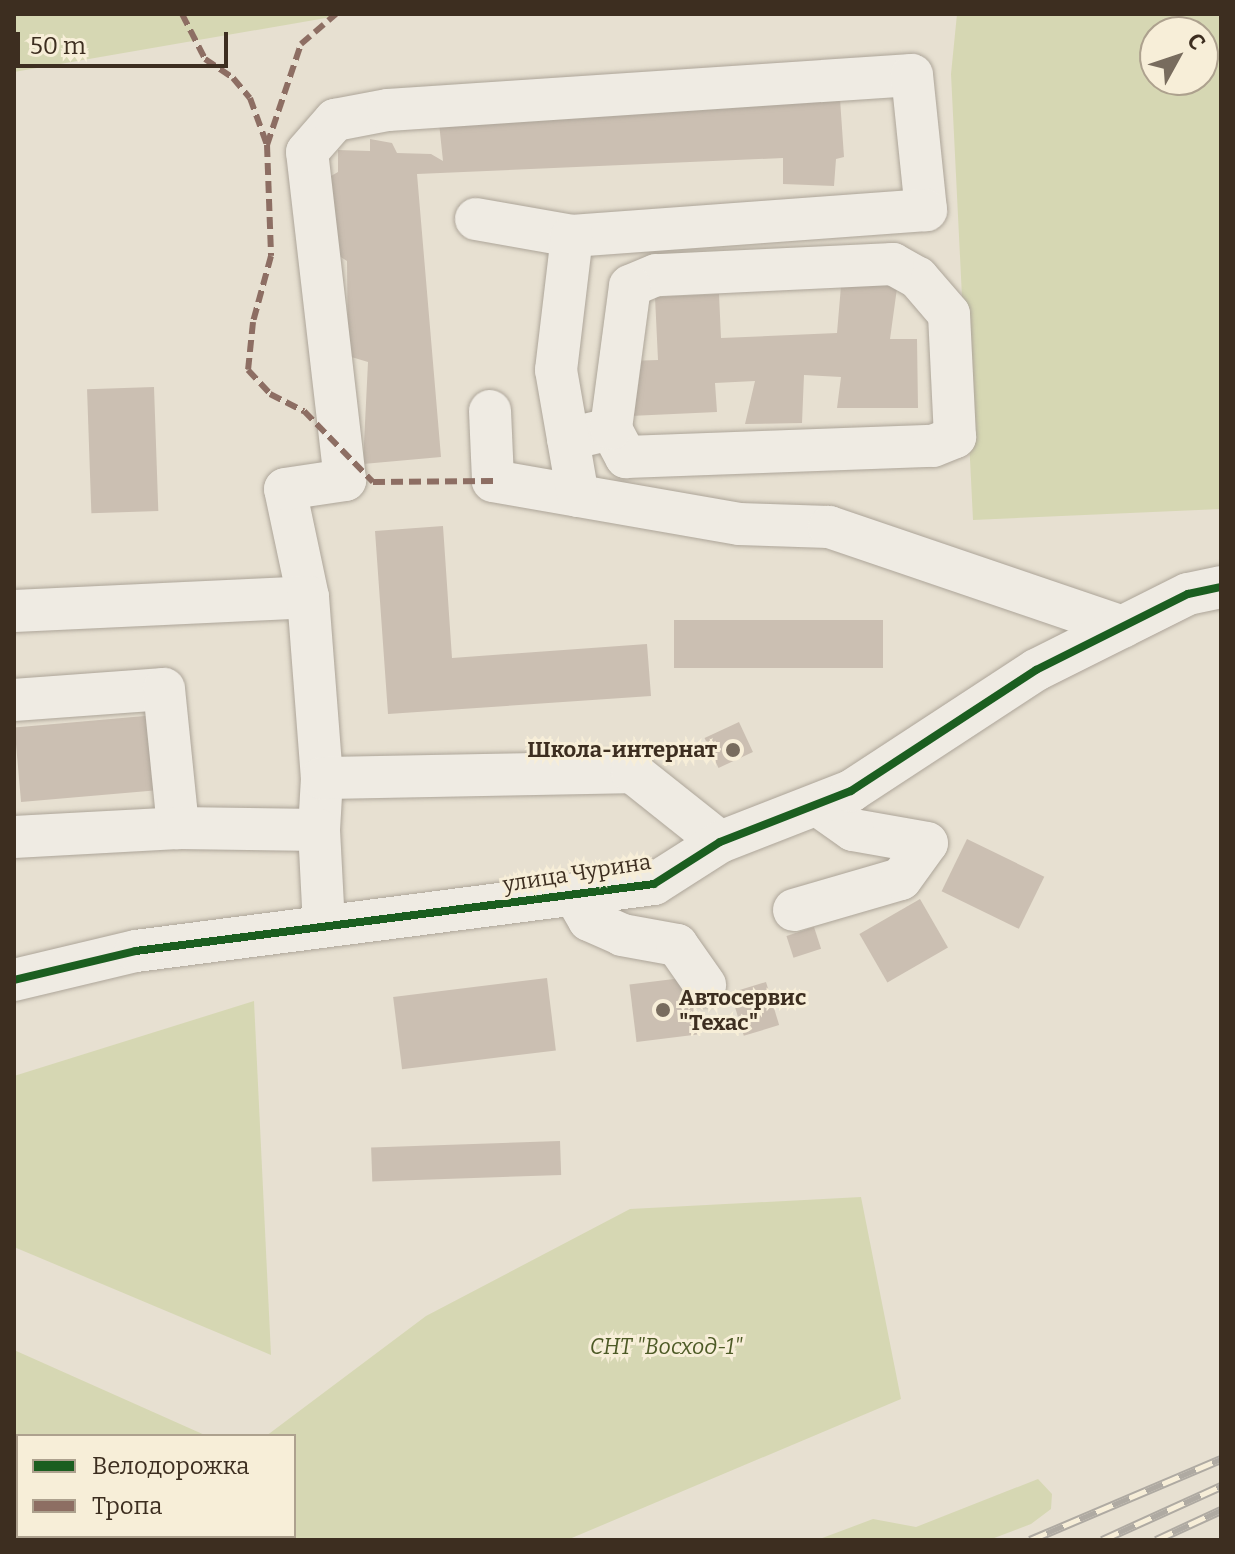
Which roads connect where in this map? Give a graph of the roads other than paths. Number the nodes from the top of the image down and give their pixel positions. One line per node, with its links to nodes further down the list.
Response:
1 (476, 219): 2 (street)
2 (572, 236): 5 (street); 8 (street)
3 (490, 411): 6 (street)
4 (611, 429): 4 (street); 5 (street)
5 (568, 439): 6 (street)
6 (578, 496): 10 (street)
7 (1221, 587): 10 (street, улица Чурина)
8 (308, 597): 9 (street); 12 (street)
9 (14, 611)
10 (1122, 627): 13 (street, улица Чурина)
11 (14, 700): 14 (street)
12 (322, 778): 15 (street); 17 (street)
13 (819, 806): 17 (street, улица Чурина); 19 (street)
14 (178, 828): 15 (street); 16 (street)
15 (319, 830): 20 (street)
16 (14, 837)
17 (720, 842): 18 (street, улица Чурина)
18 (574, 894): 20 (street, улица Чурина); 22 (street)
19 (794, 910)
20 (324, 926): 21 (street, улица Чурина)
21 (14, 980)
22 (705, 985)

